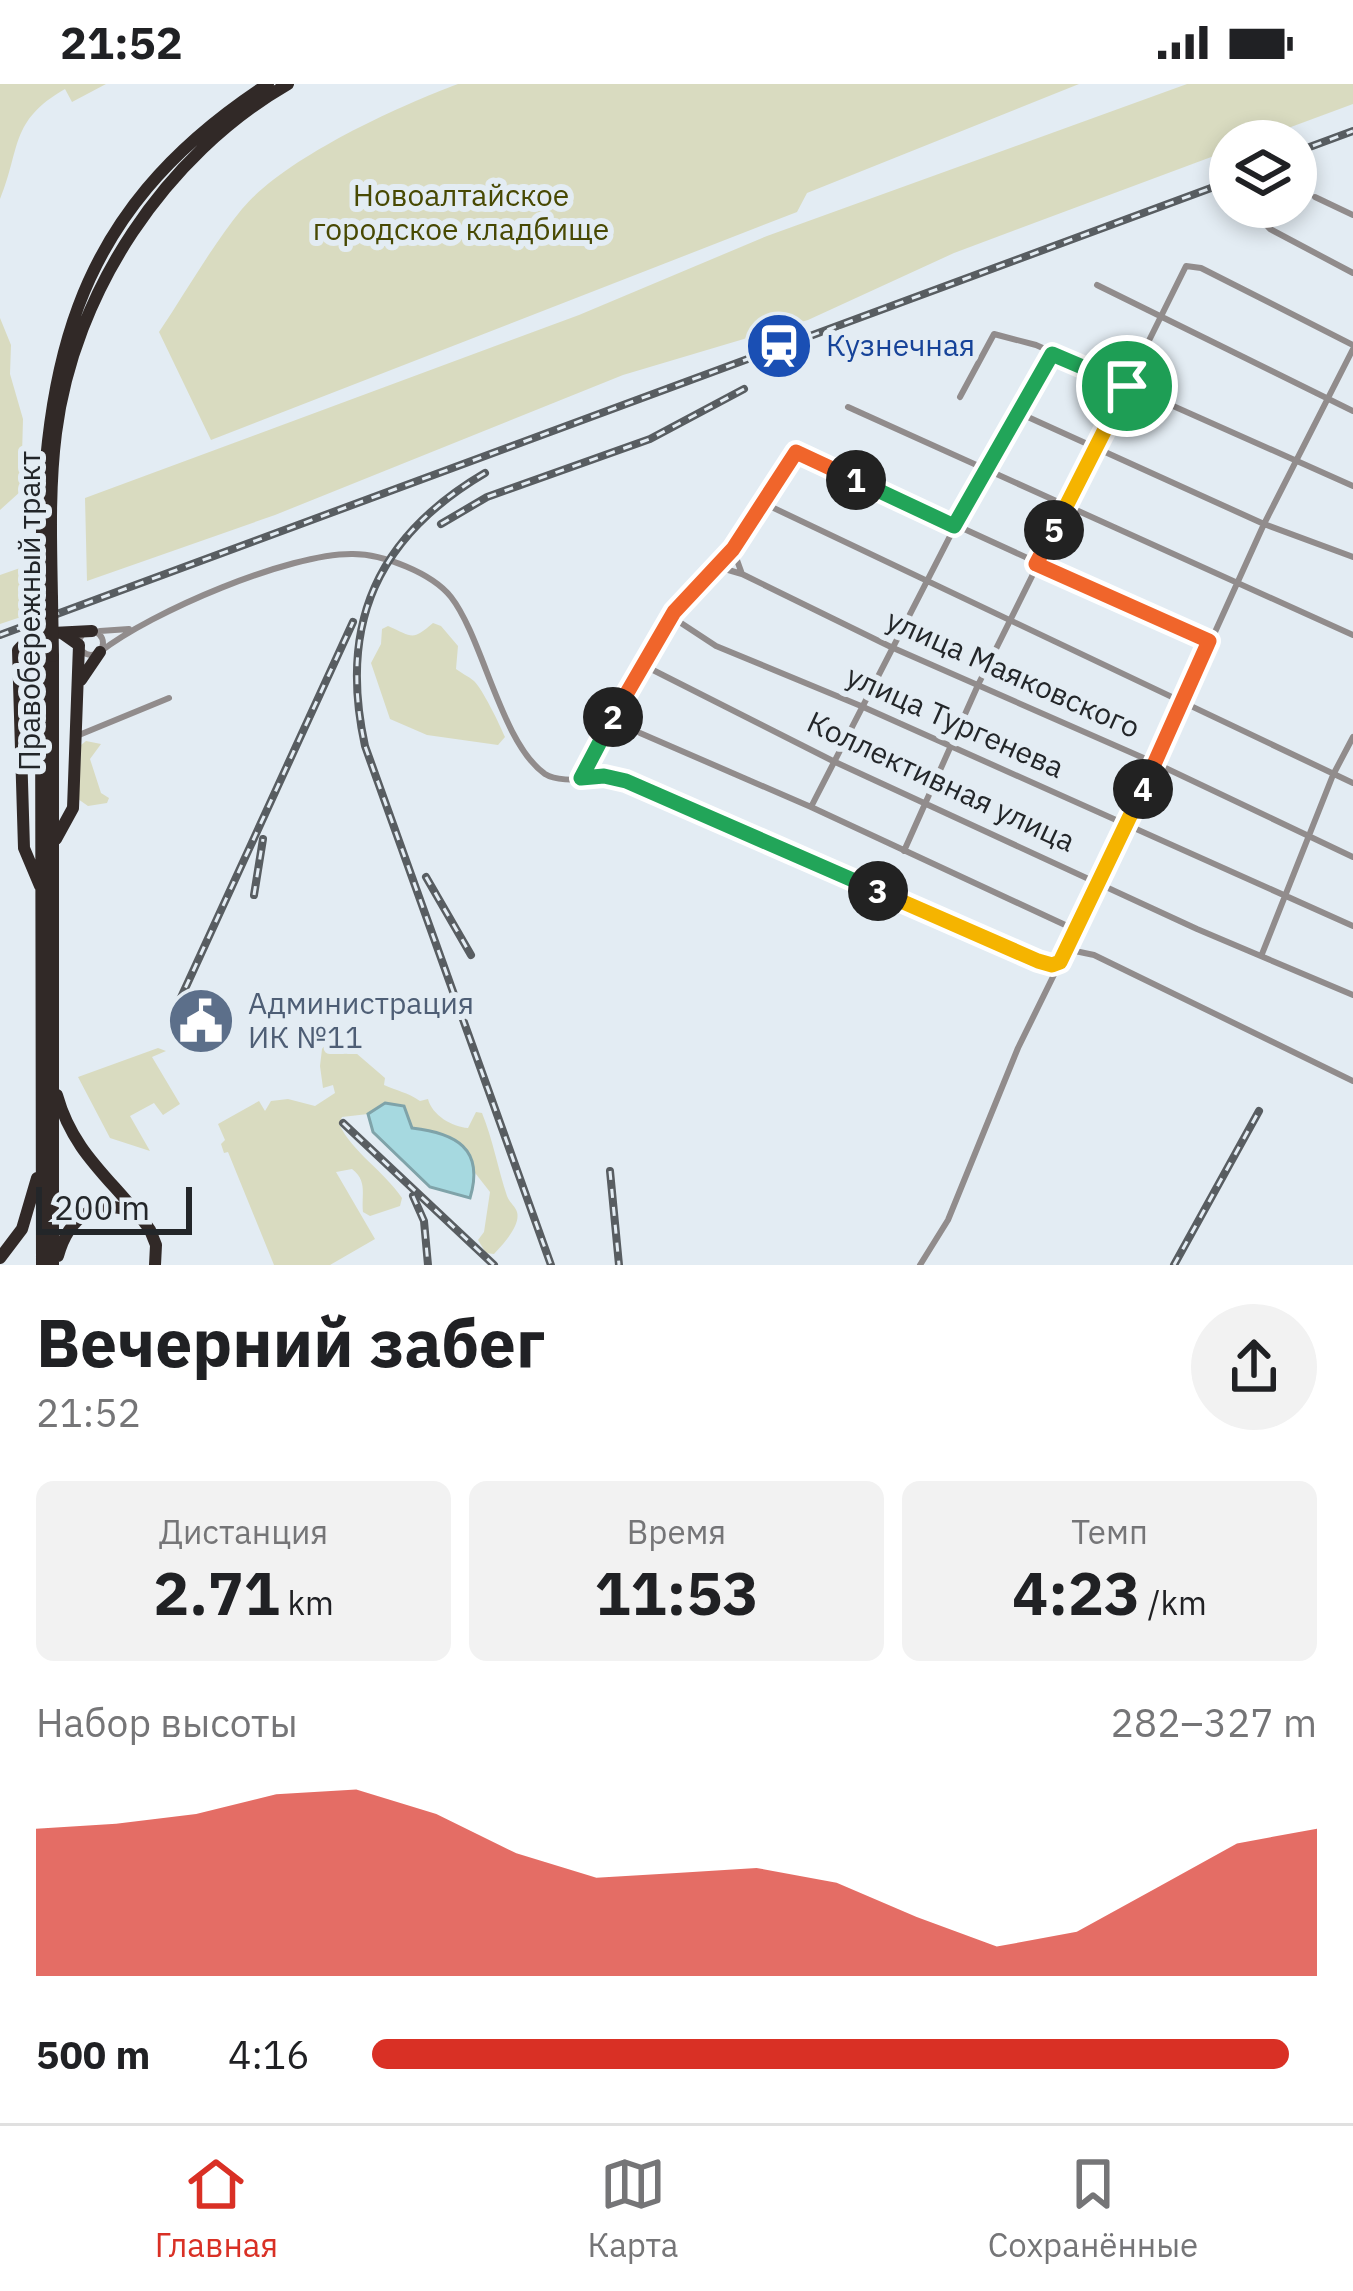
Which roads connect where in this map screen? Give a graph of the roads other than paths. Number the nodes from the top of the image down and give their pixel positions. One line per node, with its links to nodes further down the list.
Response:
1 (268, 84): 3 (highway, Правобережный тракт)
2 (288, 84): 3 (highway, Правобережный тракт)
3 (153, 193): 3 (highway); 43 (highway, Правобережный тракт, bridge)
4 (1317, 197): 5 (street)
5 (1353, 214)
6 (1269, 228): 7 (street)
7 (1353, 273)
8 (1096, 285): 9 (street)
9 (1159, 317): 10 (street); 12 (street); 14 (street)
10 (1353, 347): 14 (street)
11 (1052, 354): 12 (street); 13 (street); 17 (street)
12 (1127, 386): 18 (street); 19 (street)
13 (959, 397)
14 (1328, 399): 16 (street); 19 (street)
15 (848, 407): 20 (street)
16 (1353, 411)
17 (1019, 413): 18 (street); 20 (street)
18 (1096, 448): 23 (street); 24 (street)
19 (1296, 460): 21 (street); 24 (street)
20 (984, 470): 23 (street); 25 (street)
21 (1353, 486)
22 (761, 502): 25 (street); 26 (street); 31 (street)
23 (1066, 506): 28 (street); 32 (street)
24 (1264, 524): 27 (street); 32 (street)
25 (954, 526): 28 (street); 31 (street)
26 (733, 549): 29 (street); 30 (street)
27 (1353, 556)
28 (1036, 564): 33 (street); 39 (street)
29 (718, 567): 30 (street, улица Маяковского); 34 (street)
30 (742, 574): 41 (street, улица Маяковского)
31 (927, 581): 33 (street); 41 (street)
32 (1236, 584): 38 (street); 39 (street)
33 (1010, 620): 45 (street); 48 (street)
34 (669, 621): 44 (street); 49 (street, улица Тургенева)
35 (138, 627): 37 (street); 42 (street); 57 (street)
36 (56, 631): 37 (highway); 40 (highway); 65 (highway)
37 (92, 631): 40 (street); 42 (street)
38 (1353, 635)
39 (1209, 641): 48 (street)
40 (79, 645): 42 (street); 46 (highway)
41 (891, 647): 45 (street, улица Маяковского); 49 (street)
42 (100, 652): 46 (highway)
43 (47, 656): 59 (highway, Правобережный тракт); 66 (highway, Правобережный тракт)
44 (643, 665): 54 (street, Коллективная улица); 57 (street)
45 (977, 685): 53 (street); 55 (street, улица Маяковского)
46 (79, 687): 51 (highway)
47 (170, 698): 51 (street)
48 (1182, 701): 55 (street); 56 (street)
49 (861, 706): 53 (street, улица Тургенева); 54 (street)
50 (640, 733): 61 (street)
51 (76, 736): 62 (highway)
52 (1353, 736): 56 (street)
53 (952, 747): 60 (street); 63 (street, улица Тургенева)
54 (833, 761): 60 (street, Коллективная улица); 61 (street)
55 (1155, 763): 63 (street); 64 (street, улица Маяковского)
56 (1334, 775): 58 (street); 64 (street)
57 (581, 778): 75 (street)
58 (1353, 783)
59 (53, 791): 62 (highway); 66 (highway, Правобережный тракт)
60 (927, 802): 67 (street); 69 (street, Коллективная улица)
61 (812, 807): 67 (street)
62 (73, 808): 66 (highway)
63 (1127, 826): 69 (street); 71 (street, улица Тургенева)
64 (1307, 838): 68 (street, улица Маяковского); 71 (street)
65 (24, 848): 66 (highway); 70 (highway)
66 (47, 851): 70 (highway, Правобережный тракт); 77 (highway, Правобережный тракт)
67 (904, 851): 73 (street)
68 (1353, 857)
69 (1099, 882): 73 (street); 74 (street, Коллективная улица)
70 (41, 888): 79 (highway, Правобережный тракт)
71 (1283, 896): 72 (street, улица Тургенева); 74 (street)
72 (1353, 926)
73 (1076, 930): 75 (street)
74 (1262, 953): 76 (street, Коллективная улица)
75 (1060, 962): 78 (street); 85 (street)
76 (1353, 994)
77 (52, 1078): 80 (highway); 83 (highway, Правобережный тракт)
78 (1353, 1081)
79 (42, 1135): 81 (highway); 82 (highway)
80 (145, 1223): 83 (highway); 84 (highway)
81 (0, 1258)
82 (42, 1265)
83 (54, 1265)
84 (155, 1265)
85 (920, 1265)

